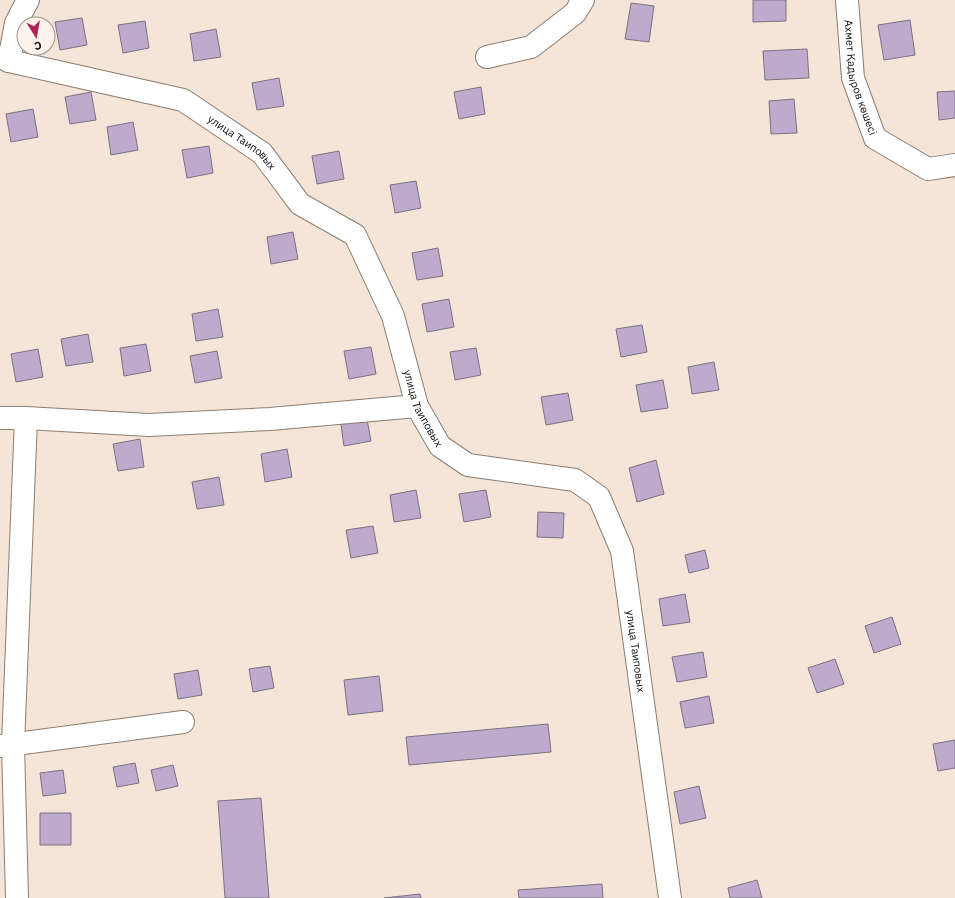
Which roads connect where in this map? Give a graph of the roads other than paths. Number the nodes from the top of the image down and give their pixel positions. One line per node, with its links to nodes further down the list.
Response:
1 (28, 0): 5 (street)
2 (583, 0): 4 (street)
3 (847, 0): 6 (street, Ахмет Қадыров көшесі)
4 (486, 57)
5 (4, 59): 7 (street, улица Таиповых)
6 (955, 166)
7 (417, 406): 9 (street); 13 (street, улица Таиповых)
8 (0, 418): 9 (street)
9 (26, 418): 11 (street)
10 (183, 722): 11 (street)
11 (6, 746): 12 (street)
12 (17, 898)
13 (670, 898)

